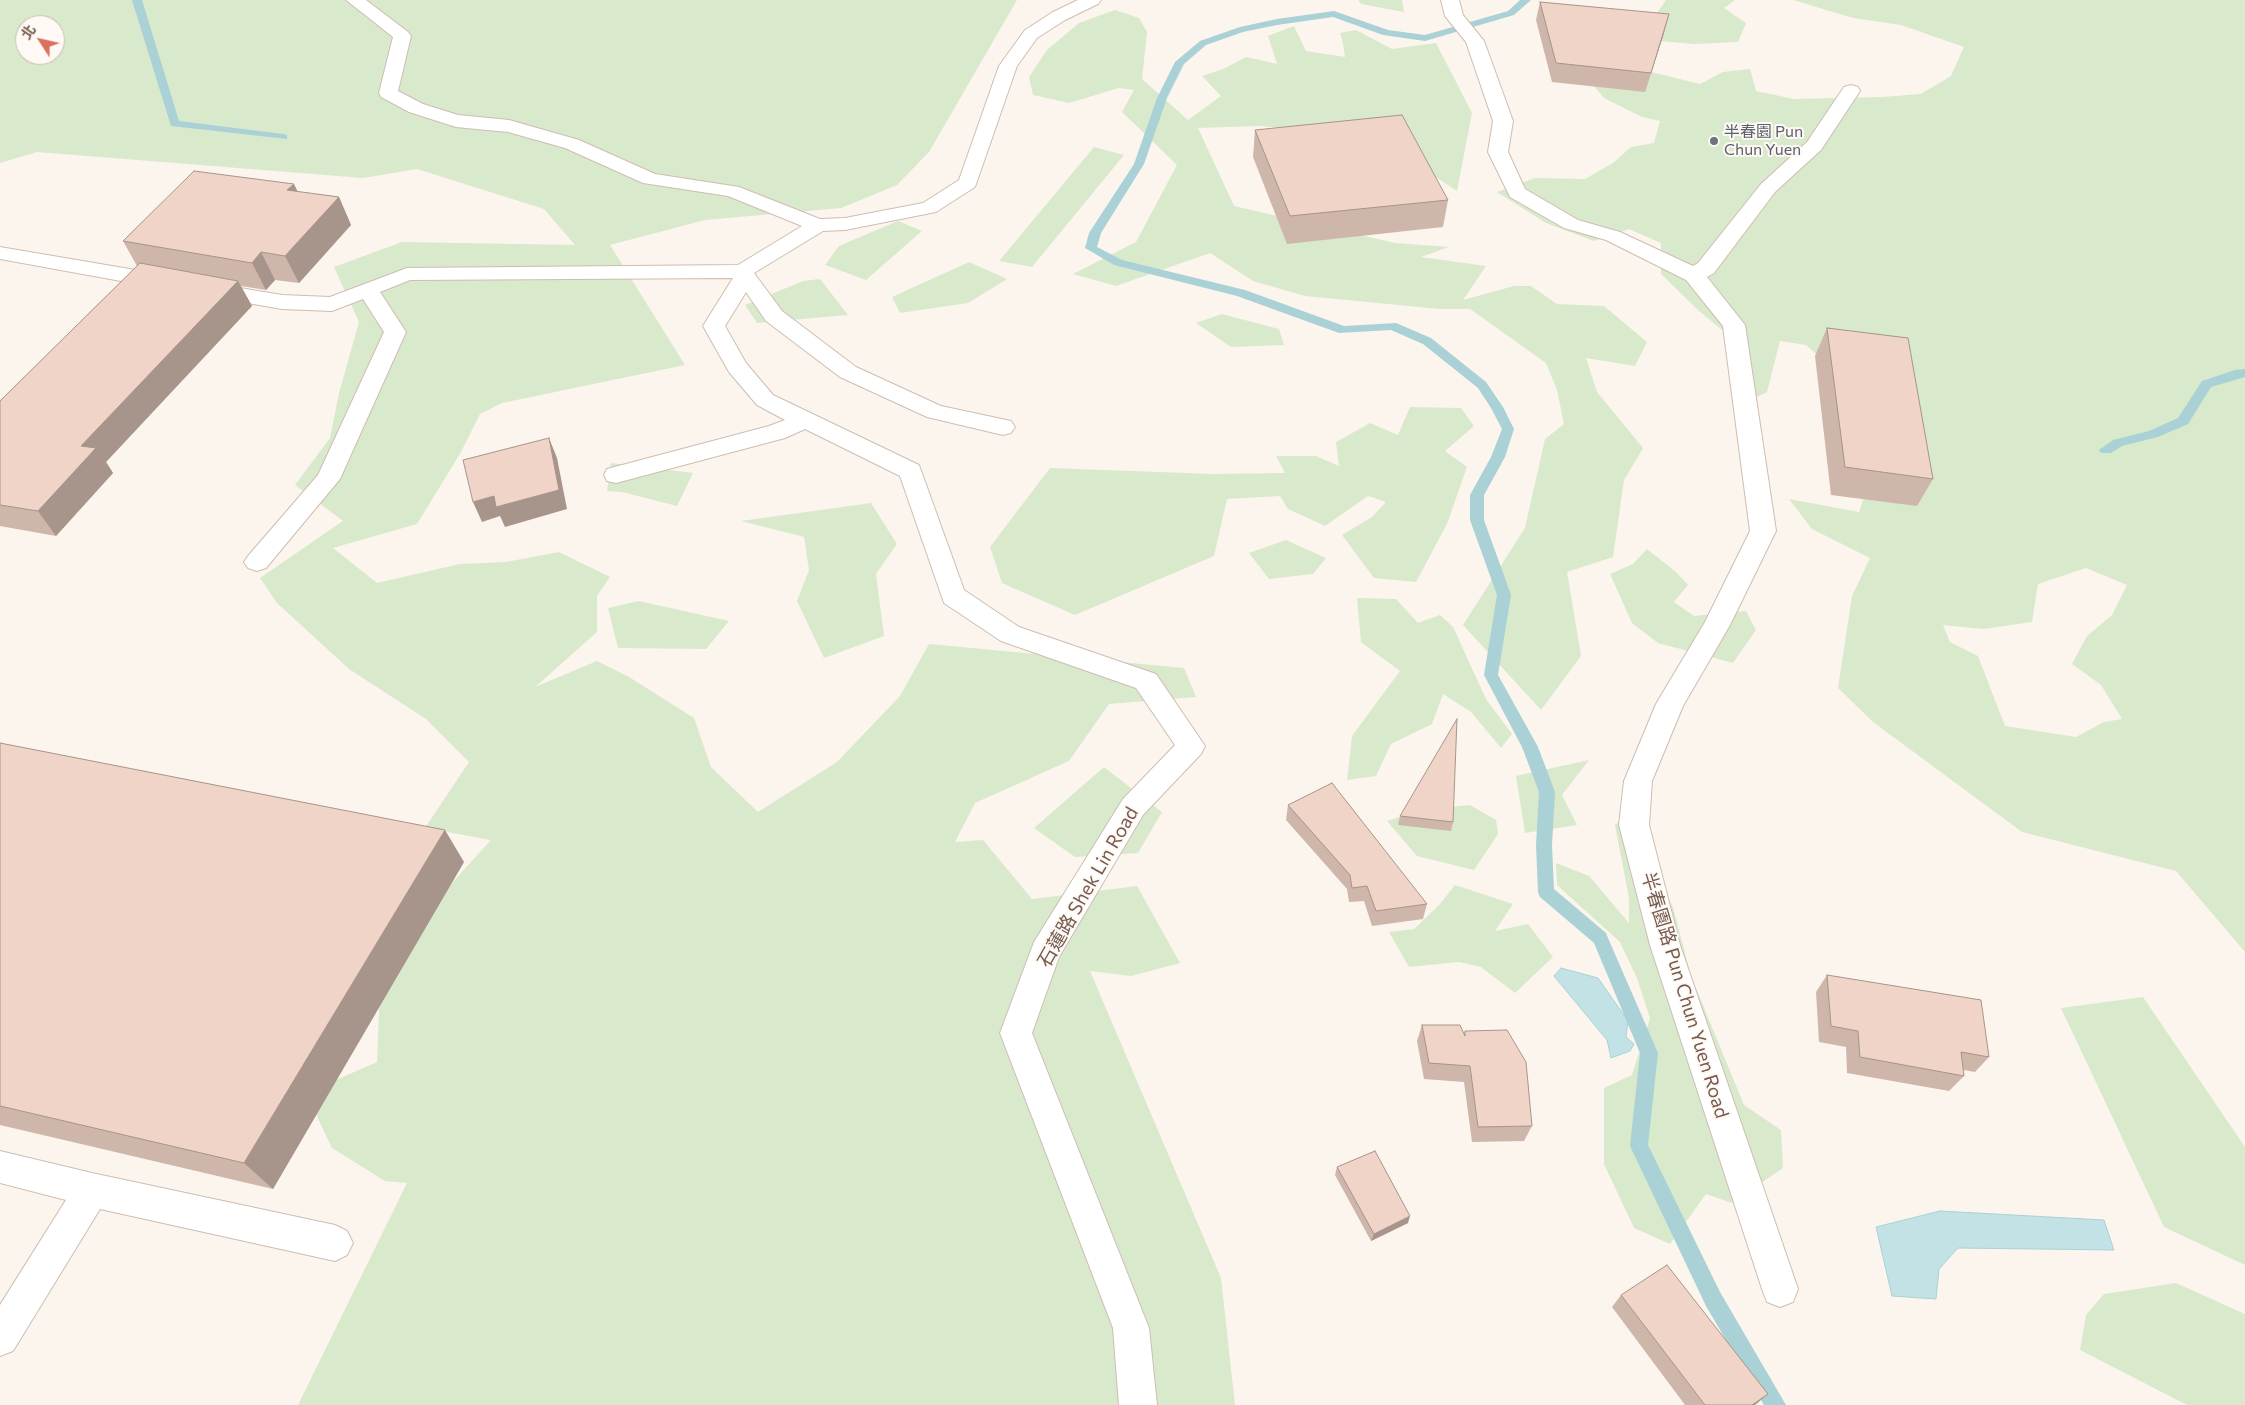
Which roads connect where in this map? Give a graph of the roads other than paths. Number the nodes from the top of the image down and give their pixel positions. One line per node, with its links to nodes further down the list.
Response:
1 (355, 0): 5 (street)
2 (1092, 0): 5 (street, 石蓮路 Shek Lin Road)
3 (1452, 8): 8 (street, 半春園路 Pun Chun Yuen Road)
4 (1851, 91): 8 (street)
5 (818, 225): 7 (street, 石蓮路 Shek Lin Road)
6 (0, 253): 9 (street)
7 (743, 273): 9 (street); 10 (street, 石蓮路 Shek Lin Road); 11 (street)
8 (1694, 275): 17 (street, 半春園路 Pun Chun Yuen Road)
9 (368, 290): 13 (street)
10 (806, 420): 12 (street); 19 (street, 石蓮路 Shek Lin Road)
11 (1003, 427)
12 (616, 475)
13 (256, 562)
14 (0, 1167): 15 (street)
15 (92, 1190): 16 (street); 18 (street)
16 (335, 1243)
17 (1780, 1289)
18 (0, 1338)
19 (1138, 1405)

